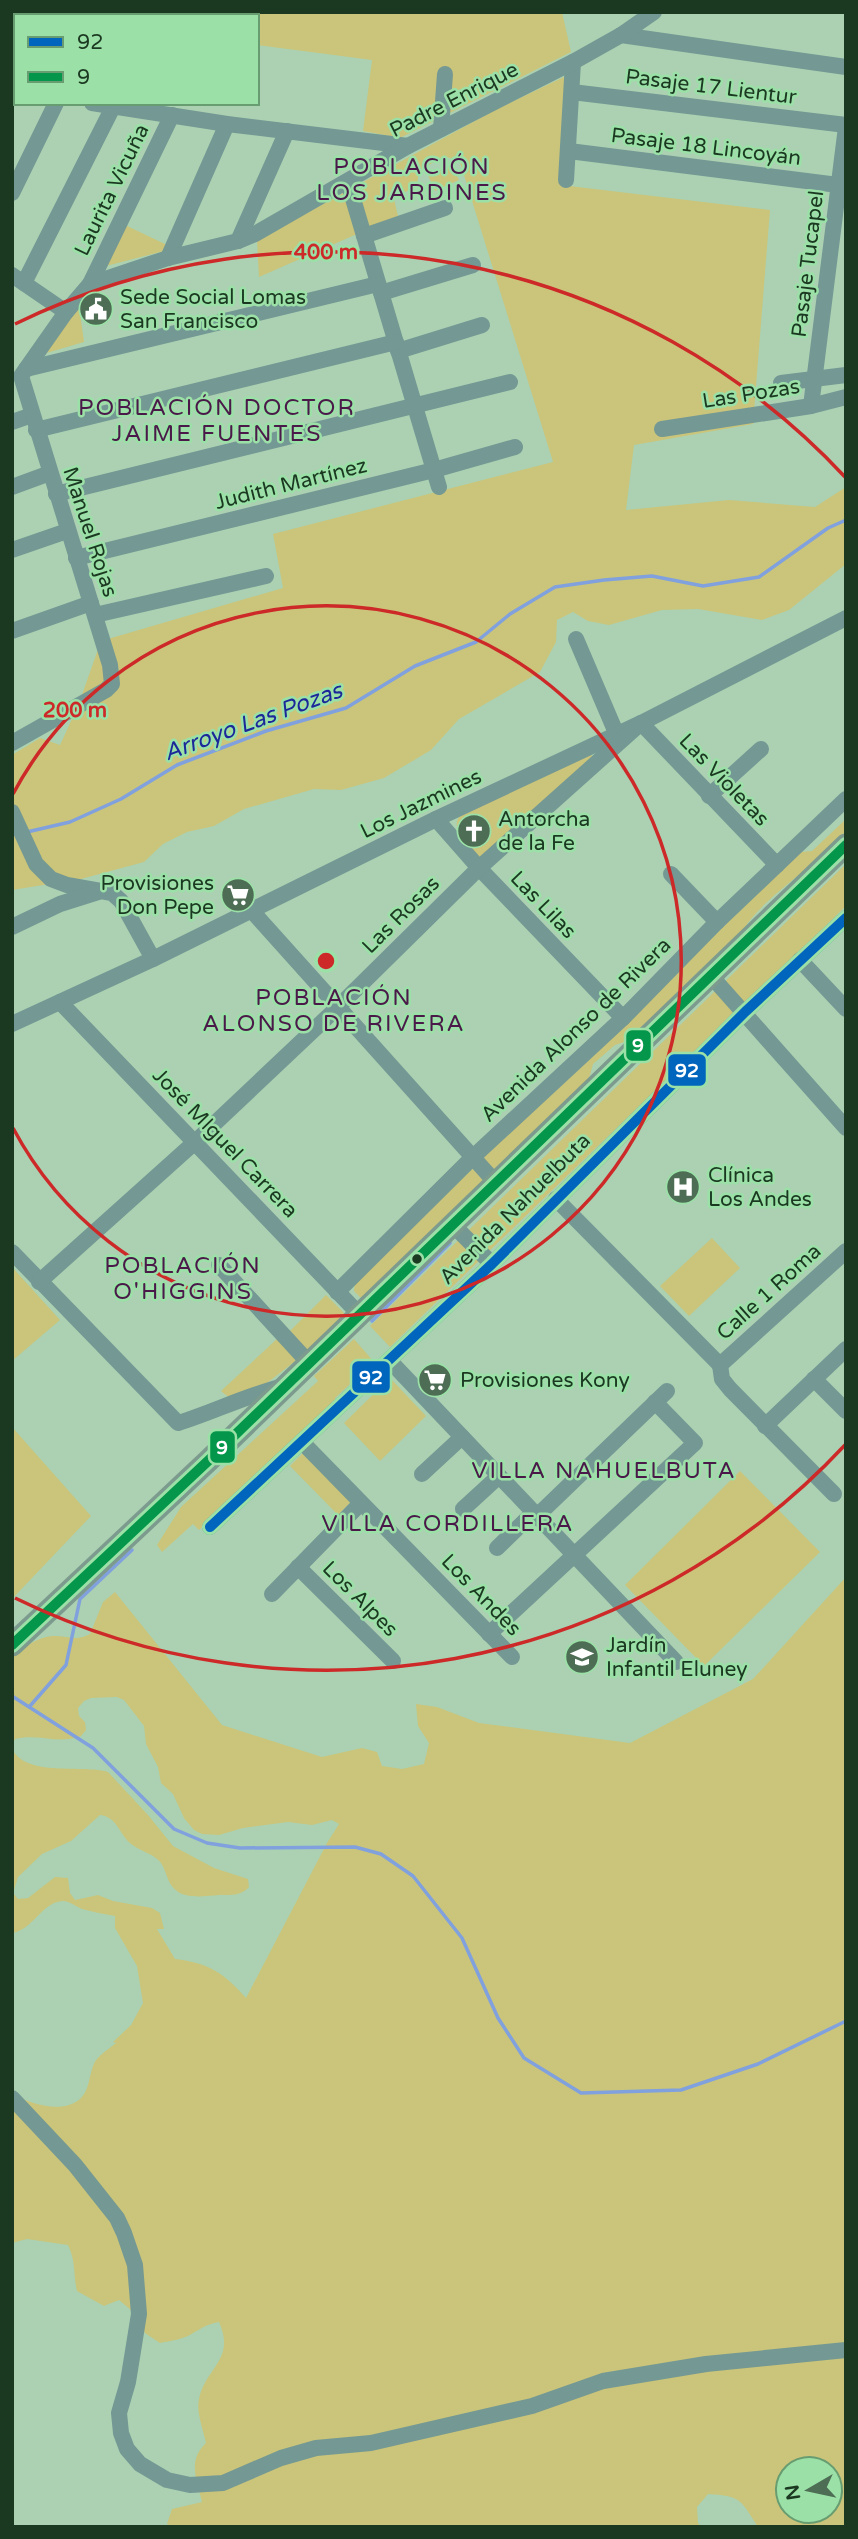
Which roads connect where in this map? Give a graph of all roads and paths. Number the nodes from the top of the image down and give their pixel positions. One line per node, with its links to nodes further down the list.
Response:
1 (654, 12): 2 (street, Padre Enrique)
2 (621, 35): 3 (street, Padre Enrique); 4 (street)
3 (573, 62): 6 (street); 12 (street, Padre Enrique)
4 (846, 67)
5 (445, 74): 12 (street)
6 (572, 92): 11 (street, Pasaje 17 Lientur); 15 (street)
7 (55, 105): 19 (street)
8 (114, 105): 9 (street); 25 (street)
9 (173, 115): 10 (street); 26 (street, Laurita Vicuña)
10 (227, 124): 13 (street); 23 (street)
11 (846, 126): 18 (street, Pasaje Tucapel)
12 (441, 129): 14 (street, Padre Enrique)
13 (287, 131): 14 (street); 22 (street)
14 (408, 146): 17 (street, Padre Enrique)
15 (569, 151): 16 (street); 18 (street, Pasaje 18 Lincoyán)
16 (566, 180)
17 (348, 182): 21 (street); 22 (street, Padre Enrique)
18 (838, 185): 33 (street, Pasaje Tucapel)
19 (12, 193)
20 (445, 208): 21 (street)
21 (364, 236): 27 (street)
22 (238, 241): 23 (street, Padre Enrique)
23 (168, 258): 26 (street, Padre Enrique)
24 (474, 265): 27 (street)
25 (18, 279): 28 (street)
26 (90, 284): 28 (street)
27 (380, 289): 30 (street); 31 (street)
28 (66, 312): 31 (street)
29 (482, 325): 30 (street)
30 (397, 346): 37 (street); 40 (street)
31 (20, 371): 40 (street, Manuel Rojas)
32 (846, 374): 33 (street)
33 (815, 379): 35 (street); 38 (street, Pasaje Tucapel)
34 (510, 382): 37 (street)
35 (781, 383)
36 (846, 397): 38 (street, Las Pozas)
37 (415, 406): 43 (street); 47 (street)
38 (811, 407): 41 (street, Las Pozas)
39 (12, 422): 40 (street)
40 (34, 423): 44 (street, Manuel Rojas)
41 (662, 429)
42 (515, 447): 43 (street, Judith Martínez)
43 (434, 470): 46 (street); 50 (street, Judith Martínez)
44 (50, 474): 45 (street); 47 (street, Manuel Rojas)
45 (12, 487)
46 (439, 487)
47 (56, 494): 48 (street, Manuel Rojas)
48 (67, 531): 49 (street); 50 (street, Manuel Rojas)
49 (12, 550)
50 (76, 558): 52 (street, Manuel Rojas)
51 (266, 576): 52 (street)
52 (93, 609): 54 (street); 58 (street, Manuel Rojas)
53 (846, 618): 56 (street, Los Jazmines)
54 (12, 631)
55 (576, 639): 57 (street)
56 (641, 723): 57 (street, Los Jazmines); 60 (street, Las Violetas); 66 (street, Las Rosas)
57 (617, 735): 63 (street, Los Jazmines)
58 (12, 743)
59 (761, 749): 60 (street)
60 (709, 796): 65 (street, Las Violetas)
61 (846, 799): 65 (street, Avenida Alonso de Rivera)
62 (14, 817): 68 (street)
63 (436, 819): 66 (street, Las Lilas); 69 (street, Los Jazmines)
64 (843, 853): 75 (highway)
65 (778, 864): 71 (street, Avenida Alonso de Rivera)
66 (479, 868): 77 (street, Las Rosas); 80 (street, Las Lilas)
67 (671, 874): 71 (street)
68 (101, 892): 72 (street); 73 (street)
69 (252, 911): 73 (street, Los Jazmines); 77 (street)
70 (846, 918): 74 (street, Avenida Nahuelbuta)
71 (717, 922): 80 (street, Avenida Alonso de Rivera)
72 (12, 927)
73 (153, 959): 76 (street, Los Jazmines)
74 (800, 960): 78 (street); 79 (street, Avenida Nahuelbuta)
75 (712, 976): 79 (street); 85 (highway)
76 (60, 1002): 81 (street, Los Jazmines); 83 (street, José MIguel Carrera)
77 (338, 1007): 83 (street, Las Rosas); 84 (street)
78 (846, 1009)
79 (744, 1013): 82 (street); 86 (street, Avenida Nahuelbuta)
80 (623, 1017): 84 (street, Avenida Alonso de Rivera)
81 (12, 1024)
82 (846, 1128)
83 (195, 1142): 92 (street, Las Rosas); 93 (street, José MIguel Carrera)
84 (473, 1157): 85 (street); 93 (street, Avenida Alonso de Rivera)
85 (496, 1183): 87 (highway)
86 (556, 1199): 91 (street, Avenida Nahuelbuta); 98 (street)
87 (452, 1224): 91 (street); 94 (highway)
88 (846, 1251): 98 (street, Calle 1 Roma)
89 (12, 1252): 92 (street)
90 (219, 1265): 97 (street)
91 (492, 1265): 96 (street, Avenida Nahuelbuta)
92 (38, 1282): 100 (street)
93 (337, 1292): 94 (street, José MIguel Carrera)
94 (359, 1314): 97 (highway)
95 (846, 1349): 99 (street)
96 (389, 1360): 103 (street); 104 (street, Avenida Nahuelbuta)
97 (309, 1363): 100 (highway)
98 (720, 1365): 102 (street)
99 (814, 1379): 101 (street); 102 (street)
100 (286, 1386): 117 (highway)
101 (846, 1411)
102 (765, 1426): 107 (street)
103 (462, 1437): 105 (street); 106 (street)
104 (303, 1443): 108 (street, Los Andes); 111 (street, Avenida Nahuelbuta)
105 (422, 1474)
106 (499, 1476): 109 (street); 110 (street)
107 (834, 1494)
108 (361, 1503): 114 (street); 116 (street, Los Andes)
109 (463, 1509)
110 (535, 1514): 112 (street); 113 (street); 113 (street)
111 (210, 1527)
112 (497, 1548)
113 (574, 1555): 116 (street); 120 (street)
114 (298, 1567): 115 (street); 119 (street, Los Alpes)
115 (272, 1594)
116 (489, 1634): 118 (street, Los Andes)
117 (12, 1646)
118 (512, 1657)
119 (393, 1661)
120 (677, 1662)
121 (12, 2098): 122 (street)
122 (846, 2350)

